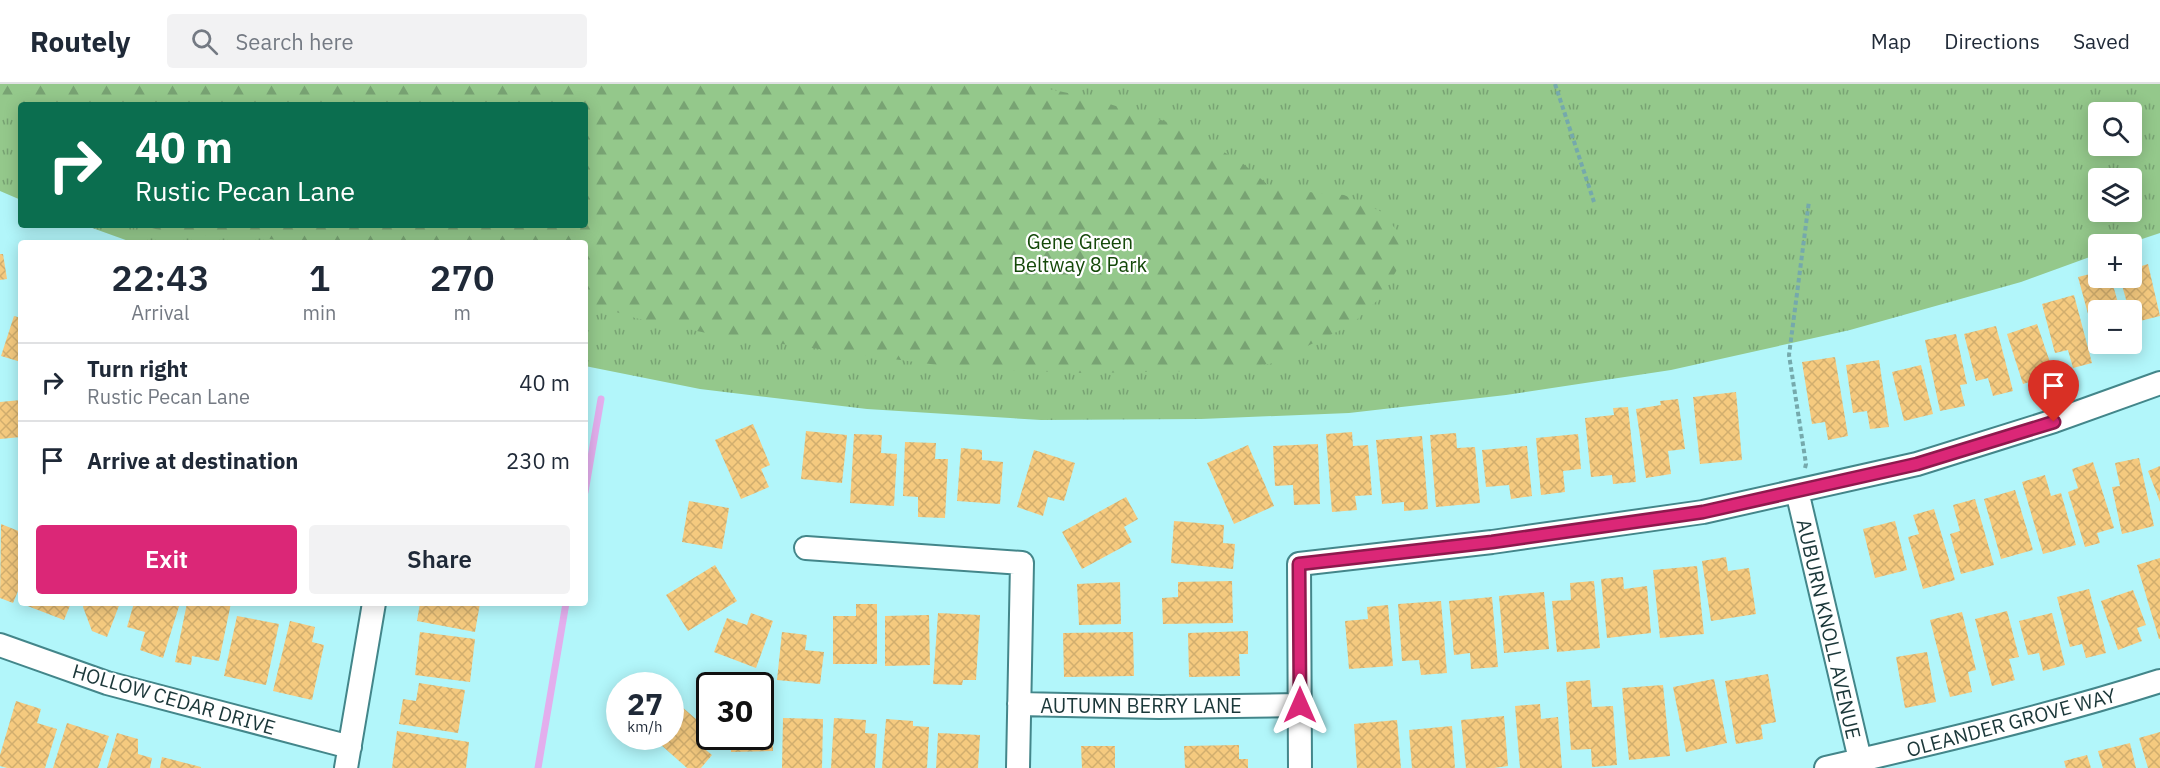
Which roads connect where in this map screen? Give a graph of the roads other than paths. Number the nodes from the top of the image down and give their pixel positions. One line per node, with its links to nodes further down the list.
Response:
1 (2160, 382): 2 (street)
2 (1797, 491): 8 (street); 10 (street, AUBURN KNOLL AVENUE)
3 (806, 548): 7 (street)
4 (373, 606): 9 (street)
5 (0, 645): 9 (street, HOLLOW CEDAR DRIVE)
6 (2160, 681): 10 (street, OLEANDER GROVE WAY)
7 (1019, 704): 8 (street, AUTUMN BERRY LANE); 11 (street)
8 (1300, 705): 12 (street)
9 (348, 757)
10 (1861, 764): 13 (street, OLEANDER GROVE WAY)
11 (1018, 768)
12 (1300, 768)
13 (1826, 768)

